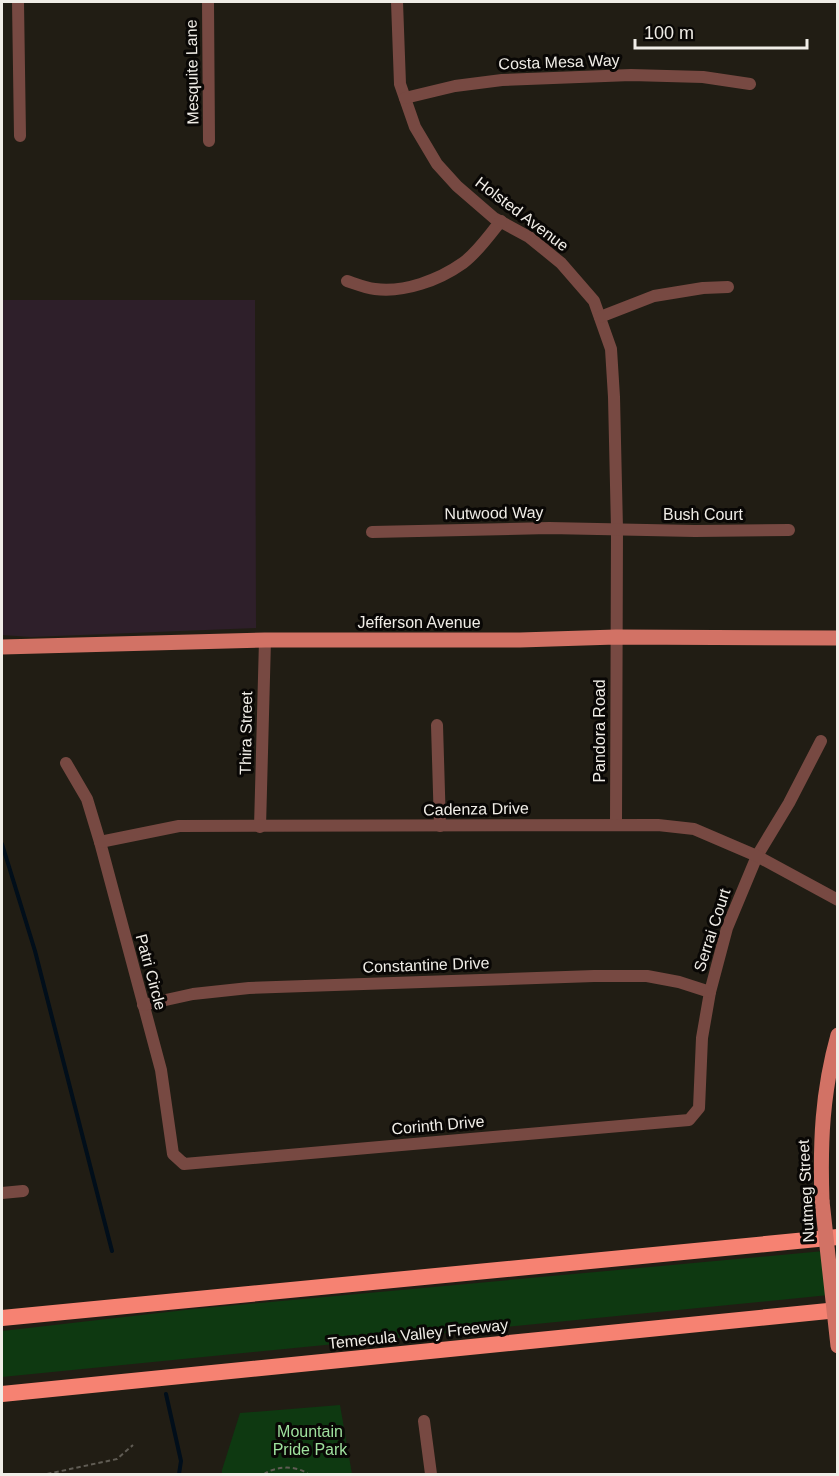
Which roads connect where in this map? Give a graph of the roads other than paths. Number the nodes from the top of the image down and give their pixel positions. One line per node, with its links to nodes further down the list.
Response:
1 (18, 2): 6 (street)
2 (208, 2): 7 (street, Mesquite Lane)
3 (397, 2): 5 (street, Holsted Avenue)
4 (750, 84): 5 (street, Costa Mesa Way)
5 (405, 98): 8 (street, Holsted Avenue)
6 (20, 136)
7 (209, 141)
8 (501, 222): 9 (street); 11 (street, Holsted Avenue)
9 (347, 281)
10 (728, 287): 11 (street)
11 (600, 316): 12 (street, Holsted Avenue)
12 (617, 529): 13 (street, Bush Court); 14 (street, Nutwood Way); 15 (street, Holsted Avenue)
13 (789, 530)
14 (372, 532)
15 (616, 637): 16 (main road, Jefferson Avenue); 17 (main road, Jefferson Avenue); 22 (street, Pandora Road)
16 (837, 638)
17 (265, 640): 18 (main road, Jefferson Avenue); 24 (street, Thira Street)
18 (2, 647)
19 (437, 725): 23 (street)
20 (821, 741): 26 (street, Serrai Court)
21 (66, 763): 25 (street, Patri Circle)
22 (616, 824): 23 (street, Cadenza Drive); 26 (street, Cadenza Drive)
23 (440, 826): 24 (street, Cadenza Drive)
24 (260, 827): 25 (street, Cadenza Drive)
25 (100, 842): 29 (street, Patri Circle)
26 (757, 856): 27 (street, Cadenza Drive); 28 (street, Serrai Court)
27 (837, 900)
28 (710, 992): 29 (street, Constantine Drive); 31 (street, Serrai Court)
29 (142, 1005): 32 (street, Patri Circle)
30 (837, 1035): 38 (main road, Nutmeg Street, bridge)
31 (665, 1121): 32 (street, Corinth Drive)
32 (213, 1162)
33 (23, 1191): 34 (street)
34 (2, 1193)
35 (837, 1236): 37 (highway)
36 (837, 1310): 39 (highway, Temecula Valley Freeway)
37 (2, 1318)
38 (837, 1346)
39 (2, 1394)
40 (424, 1421): 41 (street)
41 (431, 1474)

